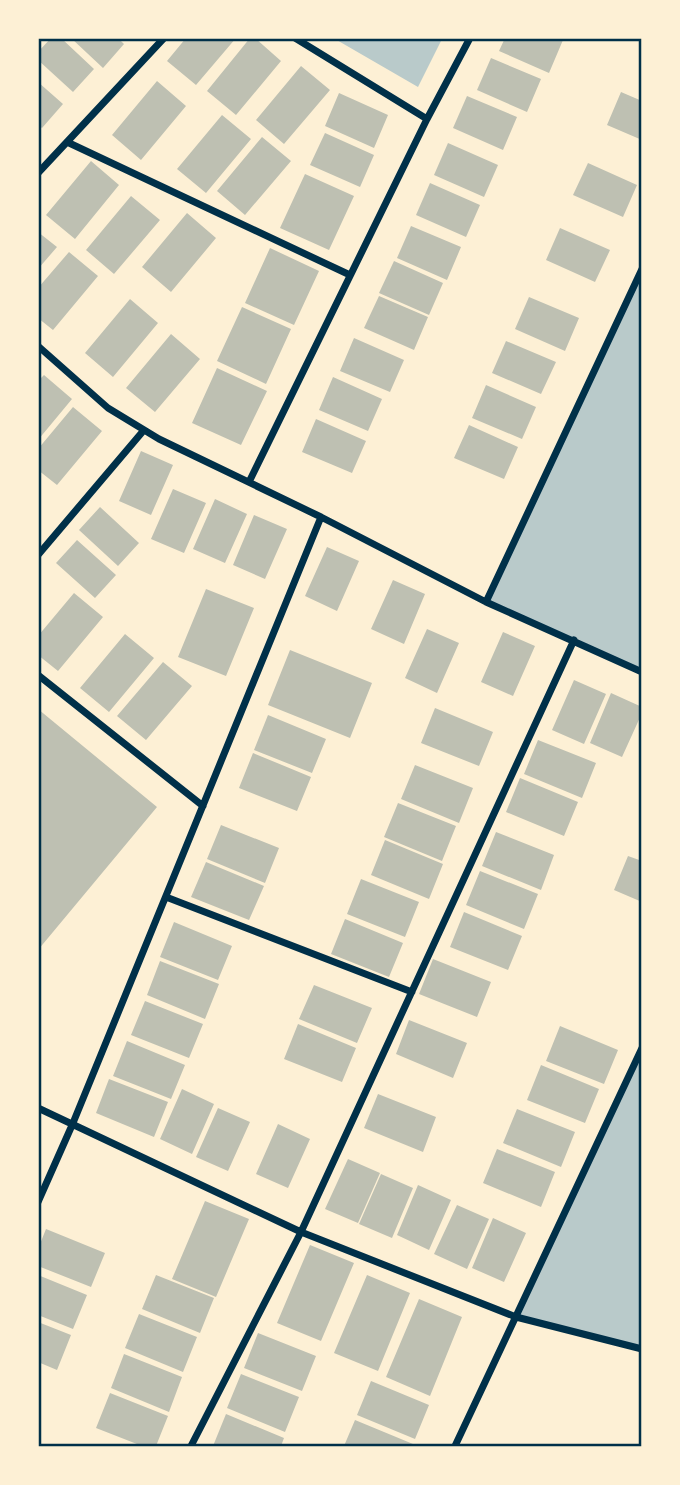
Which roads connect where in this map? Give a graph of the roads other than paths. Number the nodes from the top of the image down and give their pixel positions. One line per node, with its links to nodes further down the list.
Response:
1 (164, 38): 5 (street)
2 (295, 38): 4 (street)
3 (470, 38): 4 (street)
4 (427, 118): 8 (street)
5 (67, 142): 6 (street); 8 (street)
6 (38, 173)
7 (642, 269): 14 (street)
8 (350, 275): 11 (street)
9 (38, 346): 10 (street)
10 (144, 430): 11 (street); 13 (street)
11 (249, 482): 12 (street)
12 (321, 517): 14 (street); 18 (street)
13 (38, 555)
14 (486, 603): 15 (street)
15 (574, 640): 16 (street); 20 (street)
16 (642, 672)
17 (38, 675): 18 (street)
18 (203, 806): 19 (street)
19 (166, 897): 20 (street); 23 (street)
20 (412, 992): 25 (street)
21 (642, 1048): 26 (street)
22 (38, 1108): 23 (street)
23 (73, 1124): 24 (street); 25 (street)
24 (38, 1202)
25 (301, 1232): 26 (street); 28 (street)
26 (516, 1317): 27 (street); 29 (street)
27 (642, 1349)
28 (191, 1447)
29 (455, 1447)

